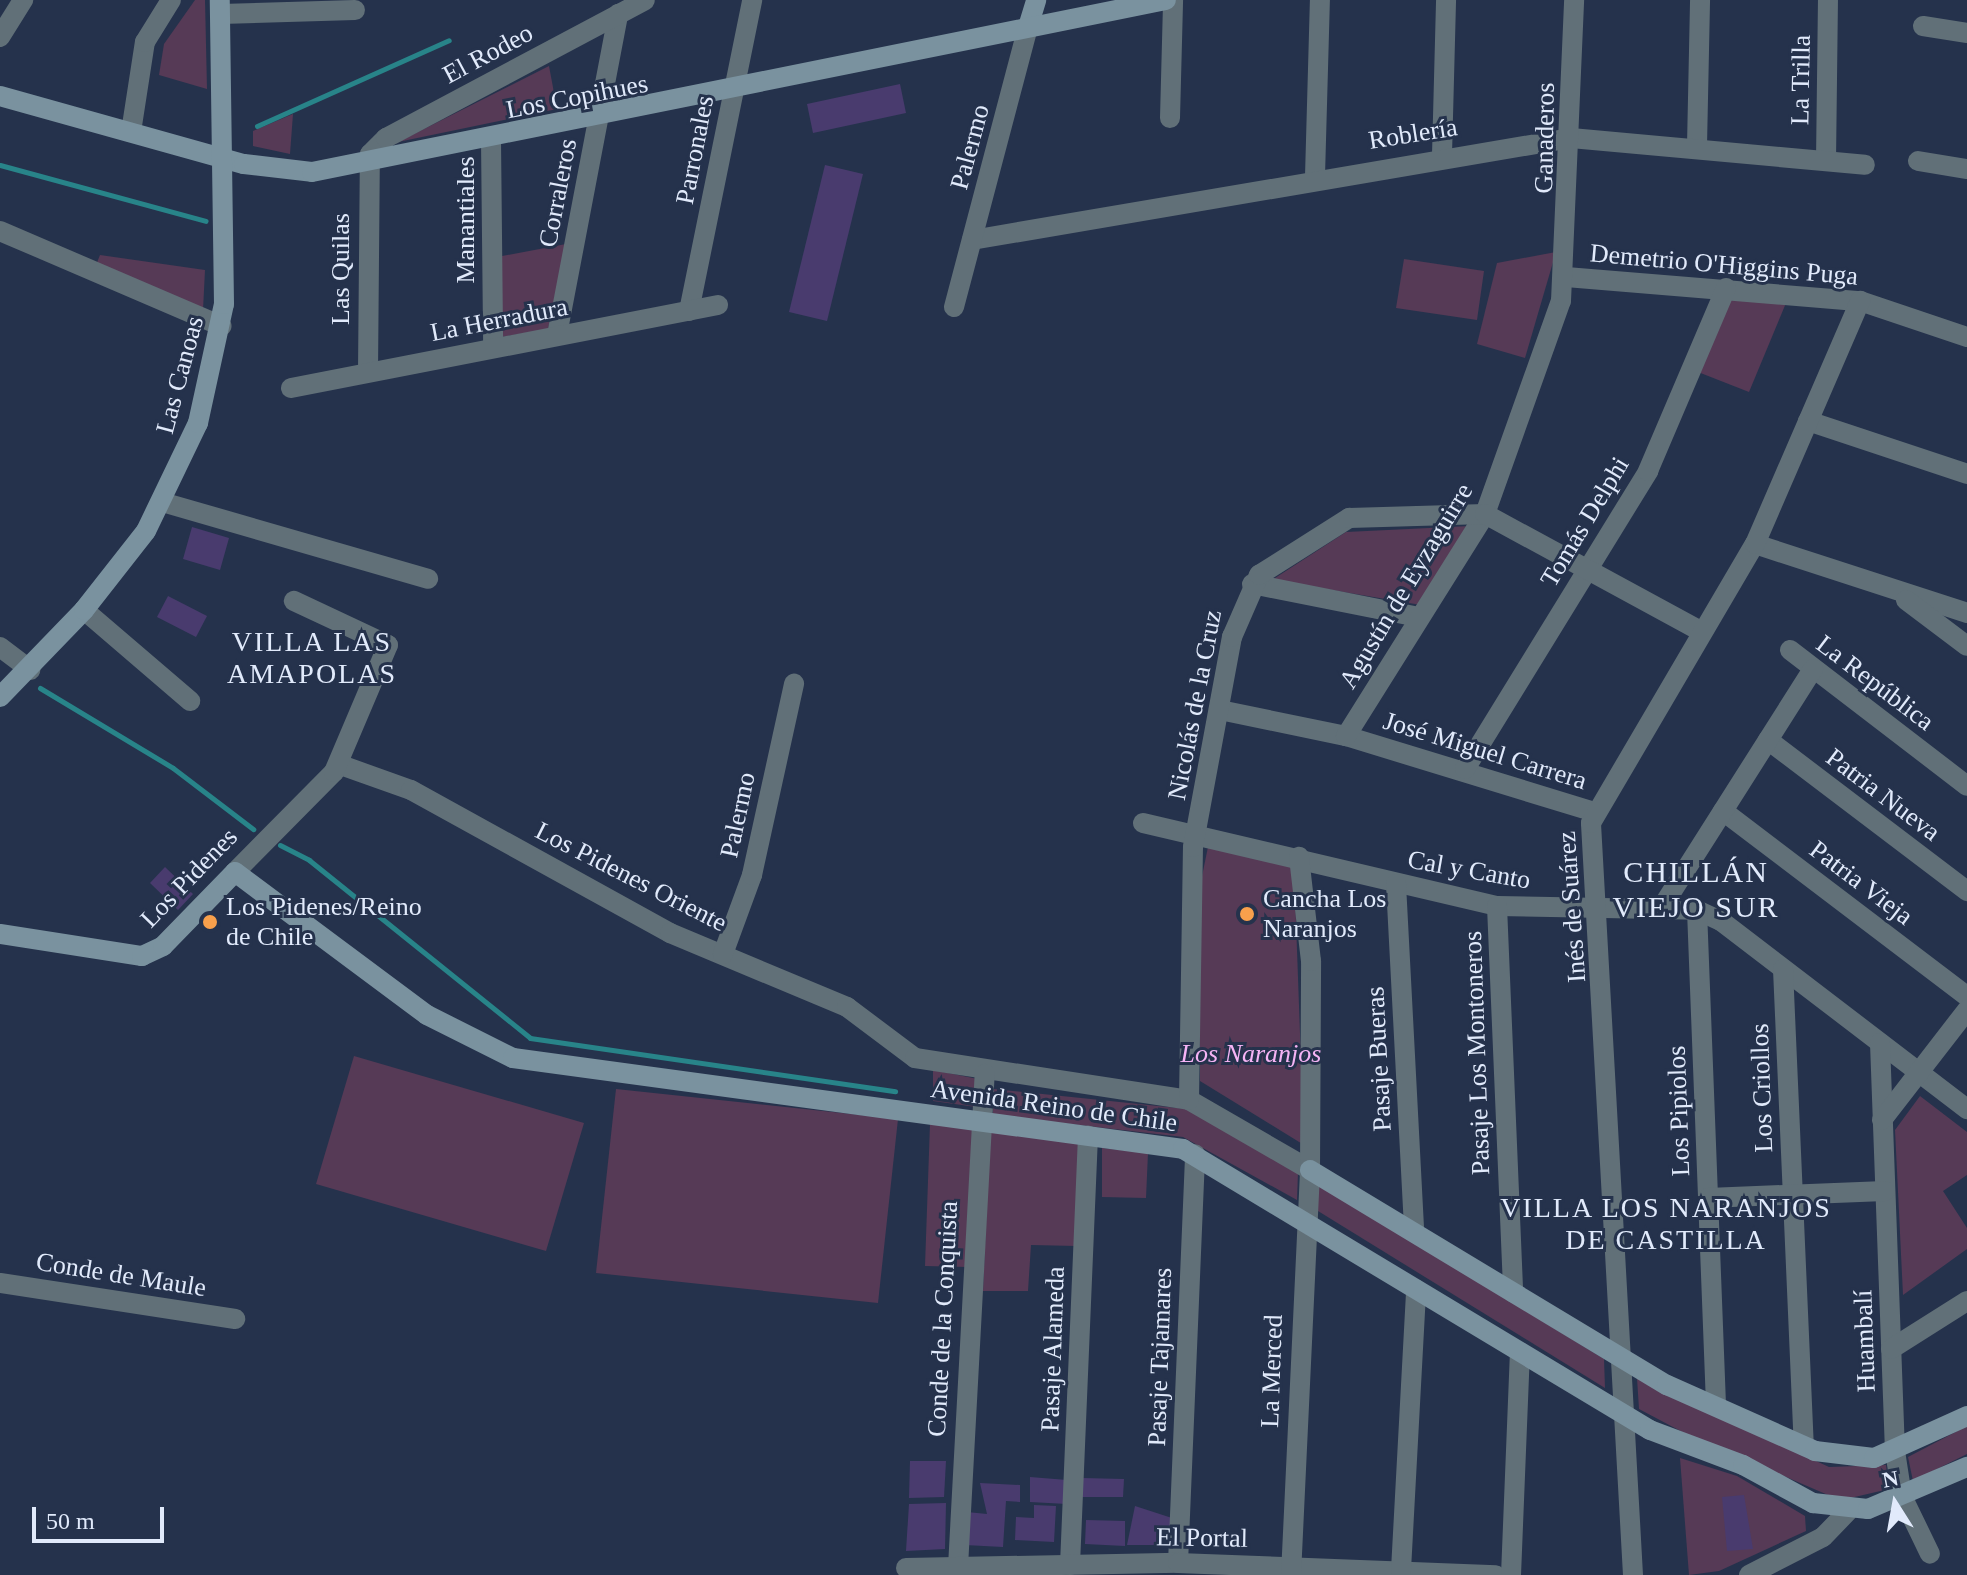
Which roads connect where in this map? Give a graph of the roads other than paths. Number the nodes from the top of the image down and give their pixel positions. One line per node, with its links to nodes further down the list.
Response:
1 (23, 0): 19 (street)
2 (171, 0): 24 (street)
3 (645, 0): 15 (street, El Rodeo)
4 (752, 0): 20 (street, Parronales)
5 (1036, 0): 17 (street, Palermo)
6 (1166, 0): 17 (street, Los Copihues)
7 (1173, 0): 23 (street)
8 (1320, 0): 35 (street)
9 (1446, 0): 28 (street)
10 (1574, 0): 25 (street, Ganaderos)
11 (1700, 0): 27 (street)
12 (1828, 0): 30 (street, La Trilla)
13 (220, 7): 14 (street); 29 (street, Las Canoas)
14 (355, 10)
15 (618, 14): 22 (street, Corraleros); 32 (street, El Rodeo)
16 (1923, 26): 18 (street)
17 (1028, 27): 20 (street, Los Copihues); 37 (street, Palermo)
18 (1967, 33)
19 (0, 37)
20 (733, 92): 22 (street, Los Copihues); 43 (street, Parronales)
21 (0, 96): 24 (street, Los Copihues)
22 (599, 118): 26 (street, Los Copihues); 45 (street, Corraleros)
23 (1170, 118)
24 (131, 132): 29 (street, Los Copihues)
25 (1571, 138): 27 (street, Roblería); 28 (street, Roblería); 38 (street, Ganaderos)
26 (491, 140): 32 (street, Los Copihues); 47 (street, Manantiales)
27 (1697, 146): 30 (street, Roblería)
28 (1442, 155): 35 (street, Roblería)
29 (223, 158): 32 (street, Los Copihues); 44 (street, Las Canoas)
30 (1826, 161): 33 (street, Roblería)
31 (1918, 161): 34 (street)
32 (367, 165): 48 (street, Las Quilas)
33 (1865, 165)
34 (1967, 169)
35 (1315, 176): 37 (street, Roblería)
36 (0, 231): 44 (street)
37 (972, 240): 42 (street, Palermo)
38 (1566, 277): 39 (street, Demetrio O'Higgins Puga); 53 (street, Agustín de Eyzaguirre)
39 (1726, 288): 40 (street, Demetrio O'Higgins Puga); 55 (street, Tomás Delphi)
40 (1860, 301): 46 (street, Demetrio O'Higgins Puga); 50 (street, Inés de Suárez)
41 (718, 305): 43 (street, La Herradura)
42 (954, 307)
43 (689, 311): 45 (street, La Herradura)
44 (222, 326): 52 (street, Las Canoas)
45 (557, 335): 47 (street, La Herradura)
46 (1967, 337)
47 (493, 348): 48 (street, La Herradura)
48 (368, 372): 49 (street, La Herradura)
49 (291, 388)
50 (1808, 421): 51 (street); 54 (street, Inés de Suárez)
51 (1967, 474)
52 (162, 502): 56 (street); 60 (street, Las Canoas)
53 (1485, 514): 55 (street, Nicolás de la Cruz); 57 (street, Nicolás de la Cruz); 62 (street, Agustín de Eyzaguirre)
54 (1755, 544): 58 (street); 63 (street, Inés de Suárez)
55 (1589, 567): 63 (street, Nicolás de la Cruz); 76 (street, Tomás Delphi)
56 (428, 579)
57 (1252, 584): 62 (street); 72 (street, Nicolás de la Cruz)
58 (1890, 588): 61 (street); 64 (street)
59 (294, 601): 75 (street)
60 (84, 610): 68 (street, Las Canoas); 71 (street)
61 (1967, 613)
62 (1418, 617): 73 (street, Agustín de Eyzaguirre)
63 (1702, 632): 79 (street, Inés de Suárez)
64 (1967, 646)
65 (0, 647): 68 (street)
66 (1790, 650): 67 (street, La República)
67 (1813, 669): 74 (street); 77 (street, La República)
68 (30, 670): 70 (street, Las Canoas)
69 (794, 684): 91 (street, Palermo)
70 (0, 697)
71 (190, 701)
72 (1220, 710): 73 (street, José Miguel Carrera); 81 (street, Nicolás de la Cruz)
73 (1346, 736): 76 (street, José Miguel Carrera)
74 (1768, 740): 78 (street); 85 (street, Patria Nueva)
75 (338, 764): 83 (street, Los Pidenes); 91 (street, Los Pidenes Oriente)
76 (1465, 769): 79 (street, José Miguel Carrera)
77 (1967, 786)
78 (1723, 811): 87 (street); 93 (street, Patria Vieja)
79 (1594, 812): 89 (street, Inés de Suárez)
80 (1143, 823): 81 (street, Cal y Canto)
81 (1196, 830): 82 (street, Cal y Canto); 98 (street, Nicolás de la Cruz)
82 (1299, 857): 84 (street, Cal y Canto); 104 (street, La Merced)
83 (235, 872): 90 (street, Los Pidenes); 101 (street, Avenida Reino de Chile)
84 (1396, 884): 86 (street, Cal y Canto); 109 (street, Pasaje Bueras)
85 (1967, 891)
86 (1497, 906): 89 (street, Cal y Canto); 112 (street, Pasaje Los Montoneros)
87 (1662, 907): 88 (street, Cal y Canto); 89 (street, Cal y Canto)
88 (1697, 910): 92 (street, Cal y Canto); 107 (street, Los Pipiolos)
89 (1600, 911): 117 (street, Inés de Suárez)
90 (0, 934)
91 (723, 954): 97 (street, Los Pidenes Oriente)
92 (1783, 969): 95 (street, Cal y Canto); 106 (street, Los Criollos)
93 (1967, 996)
94 (1967, 1010): 96 (street)
95 (1880, 1043): 96 (street, Cal y Canto); 100 (street, Huambalí)
96 (1919, 1073): 99 (street, Cal y Canto); 100 (street)
97 (985, 1074): 98 (street, Avenida Reino de Chile); 101 (street, Conde de la Conquista)
98 (1189, 1100): 104 (street, Avenida Reino de Chile)
99 (1967, 1109)
100 (1882, 1120): 105 (street, Huambalí)
101 (977, 1121): 102 (street, Avenida Reino de Chile); 129 (street, Conde de la Conquista)
102 (1088, 1135): 103 (street, Avenida Reino de Chile); 128 (street, Pasaje Alameda)
103 (1195, 1154): 108 (street, Avenida Reino de Chile); 127 (street, Pasaje Tajamares)
104 (1310, 1170): 108 (street, La Merced); 109 (street, Avenida Reino de Chile)
105 (1885, 1191): 106 (street); 115 (street, Huambalí)
106 (1792, 1194): 107 (street); 121 (street, Los Criollos)
107 (1708, 1198): 118 (street, Los Pipiolos)
108 (1304, 1220): 111 (street, Avenida Reino de Chile); 131 (street, La Merced)
109 (1414, 1232): 112 (street, Avenida Reino de Chile)
110 (0, 1283): 114 (street, Conde de Maule)
111 (1416, 1289): 116 (street, Avenida Reino de Chile); 132 (street)
112 (1513, 1293): 117 (street, Avenida Reino de Chile)
113 (1967, 1301): 115 (street)
114 (235, 1319)
115 (1891, 1349): 122 (street, Huambalí)
116 (1520, 1352): 119 (street, Avenida Reino de Chile); 134 (street)
117 (1619, 1357): 118 (street, Avenida Reino de Chile); 119 (street, Inés de Suárez)
118 (1716, 1406): 121 (street, Avenida Reino de Chile)
119 (1622, 1414): 125 (street, Avenida Reino de Chile); 135 (street, Inés de Suárez)
120 (1967, 1416): 122 (street, Avenida Reino de Chile)
121 (1804, 1446): 122 (street, Avenida Reino de Chile)
122 (1895, 1451): 124 (street, Huambalí)
123 (1967, 1467): 124 (street, Avenida Reino de Chile)
124 (1902, 1496): 125 (street, Avenida Reino de Chile); 126 (street, Huambalí)
125 (1848, 1511): 136 (street)
126 (1930, 1554)
127 (1178, 1563): 128 (street, El Portal); 131 (street, El Portal)
128 (1070, 1565): 129 (street, El Portal)
129 (958, 1567): 130 (street, El Portal)
130 (906, 1568)
131 (1291, 1570): 132 (street, El Portal)
132 (1401, 1570): 133 (street, El Portal)
133 (1496, 1575)
134 (1511, 1575)
135 (1633, 1575)
136 (1749, 1575)

